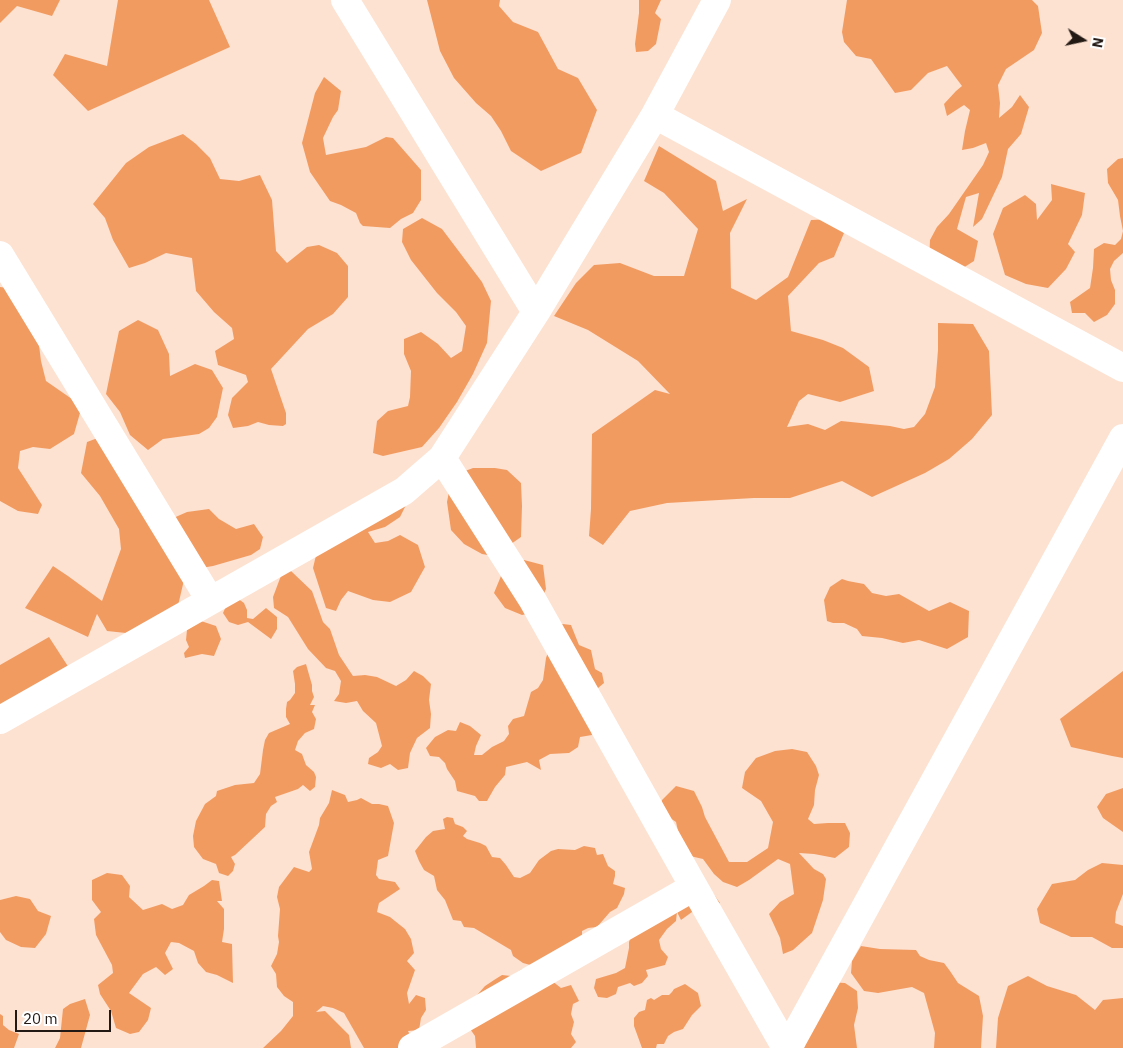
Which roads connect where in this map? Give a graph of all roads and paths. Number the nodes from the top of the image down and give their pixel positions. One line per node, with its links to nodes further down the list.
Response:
1 (345, 0): 5 (street)
2 (717, 0): 3 (street)
3 (656, 115): 5 (street); 6 (street)
4 (0, 255): 9 (street)
5 (536, 312): 8 (street)
6 (1123, 368)
7 (1123, 438): 13 (street)
8 (442, 458): 9 (street); 11 (street)
9 (210, 600): 10 (street)
10 (0, 720)
11 (694, 887): 12 (street); 13 (street)
12 (412, 1048)
13 (787, 1048)

